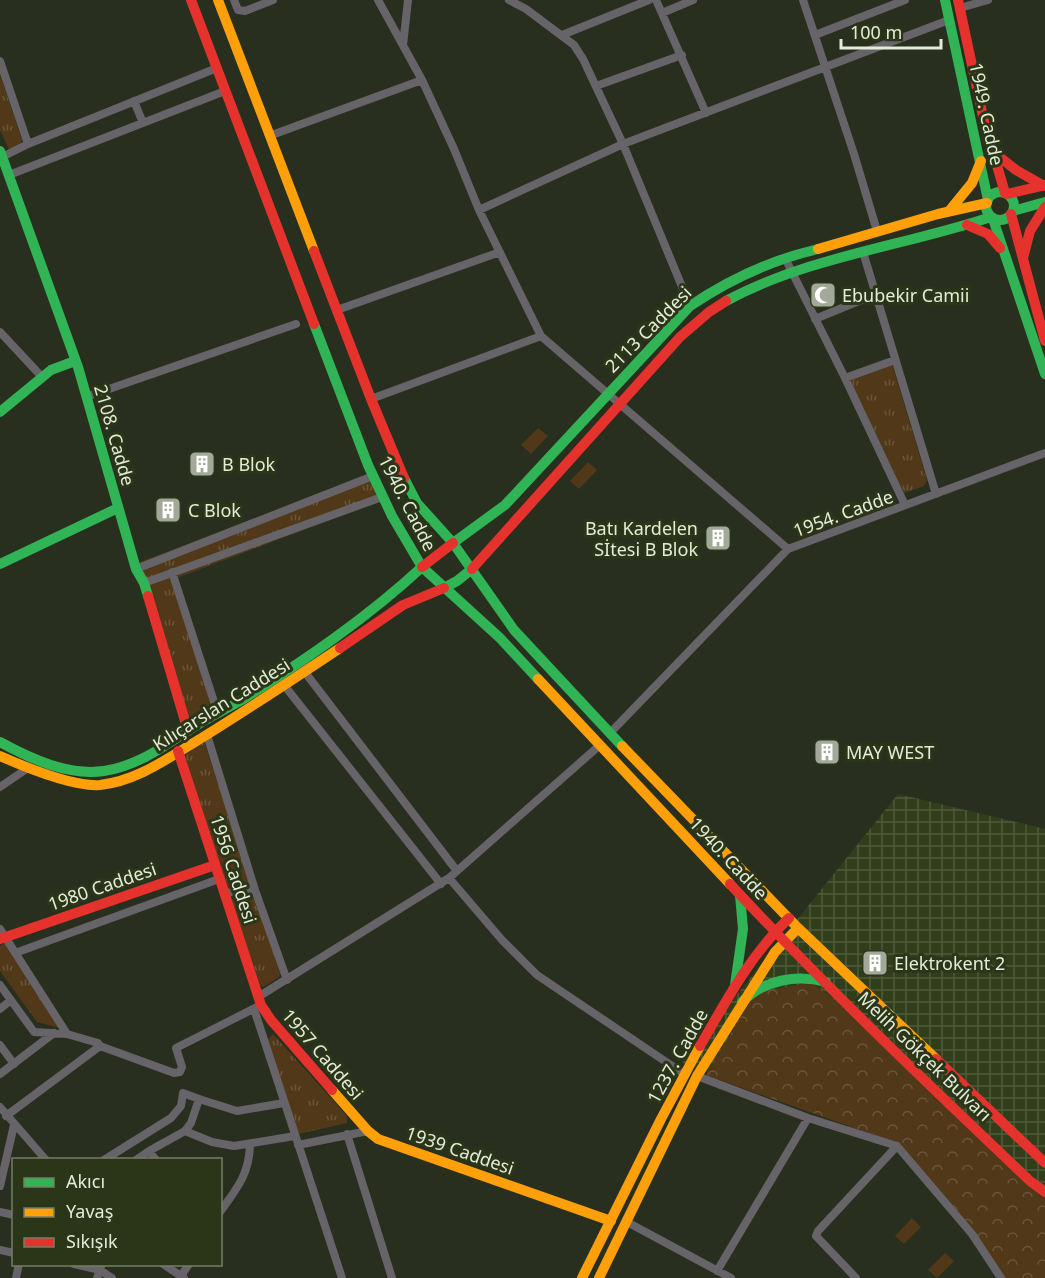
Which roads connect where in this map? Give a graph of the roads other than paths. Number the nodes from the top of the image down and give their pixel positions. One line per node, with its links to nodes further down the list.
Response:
1 (191, 0): 26 (street, 1940. Cadde)
2 (218, 0): 33 (street, 1940. Cadde)
3 (234, 0): 4 (street)
4 (273, 0)
5 (378, 0): 22 (street)
6 (407, 0): 22 (street)
7 (509, 0): 17 (street)
8 (531, 0): 17 (street)
9 (650, 0): 20 (street)
10 (656, 0): 18 (street)
11 (693, 0): 18 (street)
12 (803, 0): 21 (street)
13 (905, 0): 21 (street)
14 (945, 0): 19 (street, 1949. Cadde)
15 (988, 0): 16 (street)
16 (959, 4): 36 (street, 1949. Cadde)
17 (526, 9): 20 (street)
18 (662, 13): 23 (street)
19 (949, 20): 25 (street); 38 (street, 1949. Cadde)
20 (562, 35): 28 (street)
21 (814, 35): 25 (street)
22 (403, 45): 27 (street)
23 (682, 55): 28 (street); 31 (street)
24 (0, 61): 34 (street)
25 (825, 66): 31 (street); 50 (street)
26 (217, 68): 29 (street, 1940. Cadde); 30 (street)
27 (422, 80): 33 (street); 45 (street)
28 (596, 86): 35 (street)
29 (225, 91): 32 (street); 76 (street, 1940. Cadde)
30 (134, 101): 32 (street); 34 (street)
31 (706, 113): 35 (street)
32 (143, 123): 39 (street)
33 (269, 136): 59 (street, 1940. Cadde)
34 (28, 144): 37 (street)
35 (623, 144): 45 (street); 58 (street)
36 (992, 151): 40 (street); 41 (street, 1949. Cadde)
37 (1, 153): 39 (street, 2108. Cadde)
38 (981, 161): 42 (street, 1949. Cadde); 46 (street)
39 (9, 175): 66 (street, 2108. Cadde)
40 (1045, 186): 41 (street)
41 (1006, 194): 42 (street); 47 (street)
42 (987, 201): 46 (street, 2113 Caddesi); 48 (street)
43 (1045, 202): 47 (street)
44 (1045, 207): 55 (street)
45 (479, 210): 51 (street)
46 (951, 210): 50 (street, 2113 Caddesi)
47 (1012, 213): 48 (street); 55 (street)
48 (992, 218): 49 (street, 2113 Caddesi); 54 (street)
49 (966, 225): 52 (street, 2113 Caddesi); 54 (street)
50 (877, 231): 53 (street, 2113 Caddesi)
51 (500, 252): 59 (street); 63 (street)
52 (863, 252): 56 (street, 2113 Caddesi); 57 (street)
53 (785, 258): 56 (street); 58 (street, 2113 Caddesi)
54 (1006, 260): 67 (street)
55 (1023, 264): 64 (street)
56 (792, 273): 60 (street); 73 (street, 2113 Caddesi)
57 (876, 294): 60 (street); 65 (street)
58 (690, 306): 70 (street, 2113 Caddesi)
59 (337, 310): 72 (street, 1940. Cadde)
60 (815, 319): 69 (street)
61 (296, 324): 71 (street)
62 (0, 332): 68 (street)
63 (541, 336): 70 (street); 72 (street)
64 (1045, 341)
65 (896, 360): 69 (street); 77 (street)
66 (75, 361): 68 (street); 71 (street, 2108. Cadde)
67 (1045, 374)
68 (42, 377): 74 (street)
69 (846, 378): 79 (street)
70 (608, 393): 73 (street); 81 (street, 2113 Caddesi)
71 (86, 398): 80 (street, 2108. Cadde)
72 (371, 399): 81 (street, 1940. Cadde)
73 (620, 404): 82 (street); 85 (street, 2113 Caddesi)
74 (0, 412)
75 (1045, 453): 77 (street, 1954. Cadde)
76 (373, 476): 78 (street, 1940. Cadde); 86 (street)
77 (936, 494): 79 (street, 1954. Cadde)
78 (382, 497): 84 (street, 1940. Cadde); 87 (street)
79 (905, 505): 82 (street, 1954. Cadde)
80 (118, 508): 83 (street); 86 (street, 2108. Cadde)
81 (453, 543): 84 (street, 2113 Caddesi); 85 (street, 1940. Cadde)
82 (788, 549): 94 (street, 1954. Cadde)
83 (0, 564)
84 (422, 567): 89 (street, 1940. Cadde); 92 (street, Kılıçarslan Caddesi)
85 (472, 568): 89 (street, Kılıçarslan Caddesi); 94 (street, 1940. Cadde)
86 (136, 569): 88 (street, 2108. Cadde)
87 (172, 573): 88 (street); 92 (street)
88 (144, 583): 93 (street, 2108. Cadde)
89 (444, 588): 90 (street, Kılıçarslan Caddesi); 97 (street, 1940. Cadde)
90 (304, 671): 91 (street, Kılıçarslan Caddesi); 103 (street)
91 (284, 685): 95 (street, Kılıçarslan Caddesi); 106 (street)
92 (218, 714): 93 (street, Kılıçarslan Caddesi)
93 (188, 731): 96 (street, Kılıçarslan Caddesi)
94 (611, 732): 110 (street, 1940. Cadde)
95 (207, 735): 98 (street, Kılıçarslan Caddesi); 107 (street)
96 (0, 742)
97 (600, 745): 103 (street); 109 (street, 1940. Cadde)
98 (178, 751): 100 (street, Kılıçarslan Caddesi); 102 (street, 1956 Caddesi)
99 (0, 756): 100 (street, Kılıçarslan Caddesi)
100 (28, 768): 101 (street)
101 (0, 787)
102 (215, 865): 105 (street, 1956 Caddesi); 113 (street, 1980 Caddesi)
103 (458, 871): 104 (street)
104 (449, 878): 106 (street); 130 (street)
105 (219, 879): 108 (street, 1956 Caddesi); 115 (street)
106 (441, 884): 116 (street)
107 (255, 890): 108 (street); 116 (street)
108 (224, 893): 122 (street, 1956 Caddesi)
109 (740, 894): 112 (street, 1940. Cadde); 119 (street)
110 (789, 918): 111 (street, 1940. Cadde); 112 (street, 1237. Cadde)
111 (798, 928): 114 (street, 1237. Cadde); 150 (street, Melih Gökçek Bulvarı)
112 (774, 931): 114 (street, 1940. Cadde); 119 (street, 1237. Cadde)
113 (2, 935): 115 (street)
114 (785, 941): 117 (street, Melih Gökçek Bulvarı); 121 (street, 1237. Cadde)
115 (15, 953): 125 (street)
116 (287, 980): 122 (street)
117 (826, 982): 121 (street); 152 (street, Melih Gökçek Bulvarı)
118 (0, 985): 120 (street)
119 (735, 985): 130 (street, 1237. Cadde)
120 (11, 1000): 123 (street); 124 (street)
121 (742, 1002): 131 (street, 1237. Cadde)
122 (258, 1004): 127 (street); 133 (street); 139 (street, 1957 Caddesi)
123 (0, 1009)
124 (54, 1033): 125 (street); 128 (street)
125 (68, 1034): 127 (street)
126 (0, 1045): 128 (street)
127 (100, 1046): 135 (street)
128 (14, 1064): 129 (street)
129 (0, 1074)
130 (684, 1074): 154 (street, 1237. Cadde)
131 (697, 1076): 136 (street); 155 (street, 1237. Cadde)
132 (199, 1099): 133 (street); 138 (street); 147 (street)
133 (284, 1103): 141 (street)
134 (0, 1107): 135 (street)
135 (6, 1116): 137 (street)
136 (808, 1118): 144 (street); 159 (street)
137 (14, 1125): 146 (street); 151 (street)
138 (185, 1131): 142 (street); 145 (street)
139 (368, 1131): 140 (street); 154 (street, 1939 Caddesi)
140 (347, 1134): 143 (street); 163 (street)
141 (295, 1136): 142 (street); 143 (street)
142 (250, 1145): 153 (street)
143 (298, 1145): 162 (street)
144 (897, 1146): 167 (street); 168 (street)
145 (149, 1151): 148 (street); 149 (street)
146 (43, 1158)
147 (107, 1158)
148 (139, 1158)
149 (154, 1158)
150 (1043, 1161)
151 (0, 1186)
152 (1045, 1192)
153 (222, 1209)
154 (611, 1221): 164 (street, 1237. Cadde)
155 (627, 1222): 159 (street); 165 (street, 1237. Cadde)
156 (81, 1266): 158 (street)
157 (166, 1266): 160 (street)
158 (100, 1271): 161 (street)
159 (717, 1271): 166 (street)
160 (178, 1276)
161 (112, 1278)
162 (342, 1278)
163 (392, 1278)
164 (582, 1278)
165 (599, 1278)
166 (731, 1278)
167 (856, 1278)
168 (1001, 1278)

